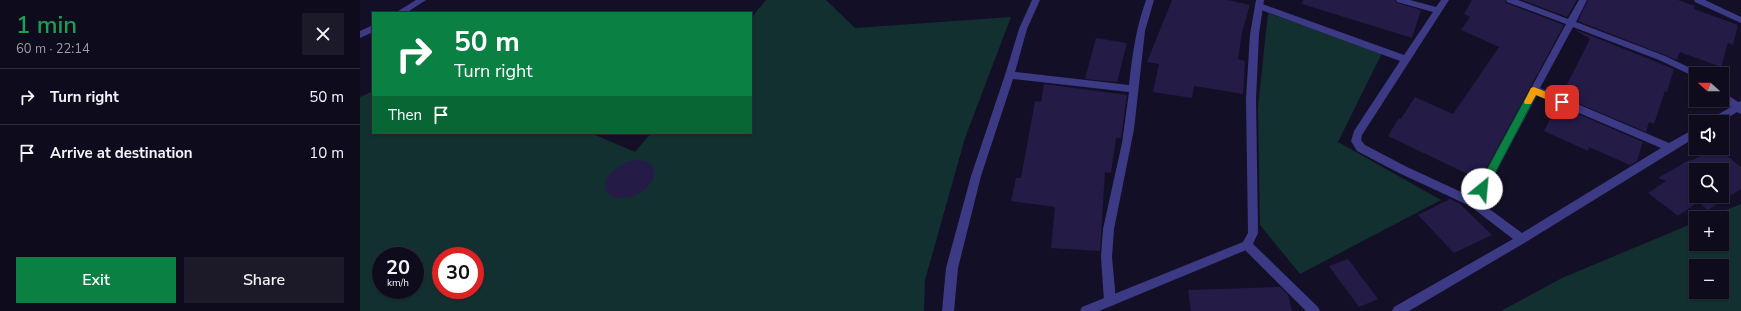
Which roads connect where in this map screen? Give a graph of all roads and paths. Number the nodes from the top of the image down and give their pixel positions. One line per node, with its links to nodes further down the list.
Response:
1 (422, 0): 11 (street)
2 (1036, 0): 18 (street)
3 (1150, 0): 19 (street)
4 (1400, 0): 10 (street)
5 (1445, 0): 10 (street)
6 (1510, 0): 13 (street)
7 (1583, 0): 13 (street)
8 (1698, 0): 12 (street)
9 (1259, 3): 16 (street); 28 (street)
10 (1438, 11): 16 (street)
11 (401, 12)
12 (1741, 20)
13 (1570, 24): 17 (street); 20 (street)
14 (372, 29): 15 (street)
15 (360, 35)
16 (1405, 59): 26 (street)
17 (1689, 71)
18 (1010, 75): 19 (street); 30 (street)
19 (1134, 89): 29 (street)
20 (1534, 90): 25 (street); 26 (street)
21 (1729, 99): 22 (street)
22 (1740, 107): 23 (street)
23 (1726, 115)
24 (1689, 136): 25 (street)
25 (1670, 148): 27 (street)
26 (1474, 203): 27 (street)
27 (1522, 239): 33 (street)
28 (1247, 245): 29 (street); 32 (street)
29 (1110, 301): 31 (street)
30 (948, 311)
31 (1086, 311)
32 (1314, 311)
33 (1398, 311)

